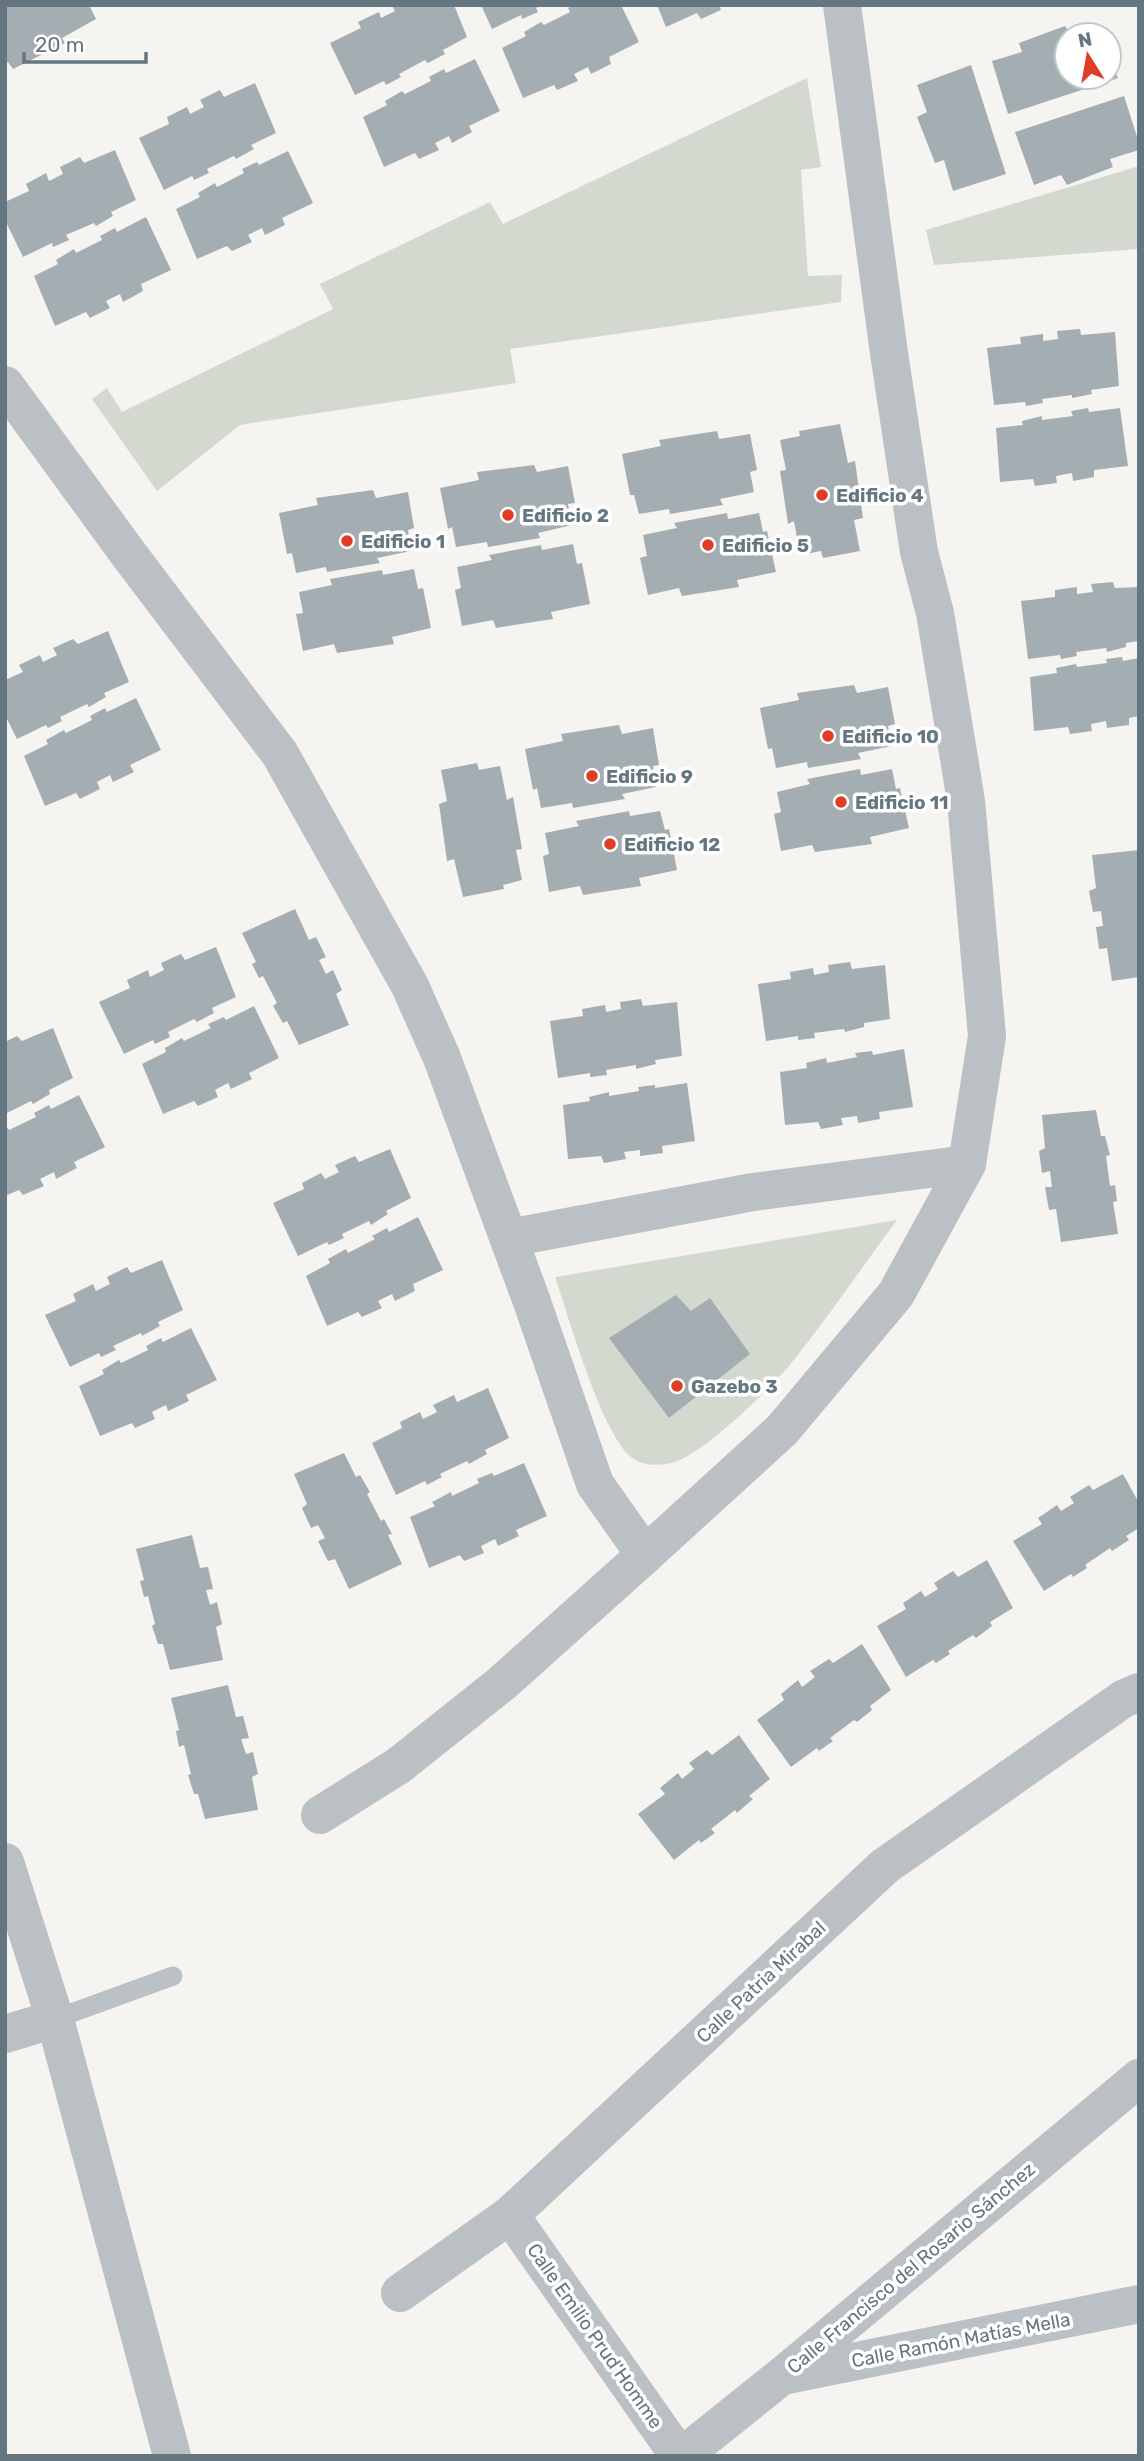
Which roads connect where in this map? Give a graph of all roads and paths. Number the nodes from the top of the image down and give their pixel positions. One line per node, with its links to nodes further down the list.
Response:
1 (842, 5): 3 (street)
2 (5, 384): 4 (street)
3 (967, 1164): 4 (street); 5 (street)
4 (509, 1238): 5 (street)
5 (645, 1555): 7 (street)
6 (1139, 1692): 13 (street, Calle Patria Mirabal)
7 (320, 1815)
8 (5, 1862): 10 (street)
9 (173, 1976): 10 (lane)
10 (55, 2019): 11 (street); 17 (street)
11 (5, 2034)
12 (1139, 2078): 16 (street, Calle Francisco del Rosario Sánchez)
13 (510, 2216): 14 (street, Calle Patria Mirabal); 18 (street, Calle Emilio Prud'Homme)
14 (400, 2293)
15 (1139, 2304): 16 (street, Calle Ramón Matías Mella)
16 (782, 2376): 18 (street, Calle Francisco del Rosario Sánchez)
17 (172, 2456)
18 (681, 2456)

